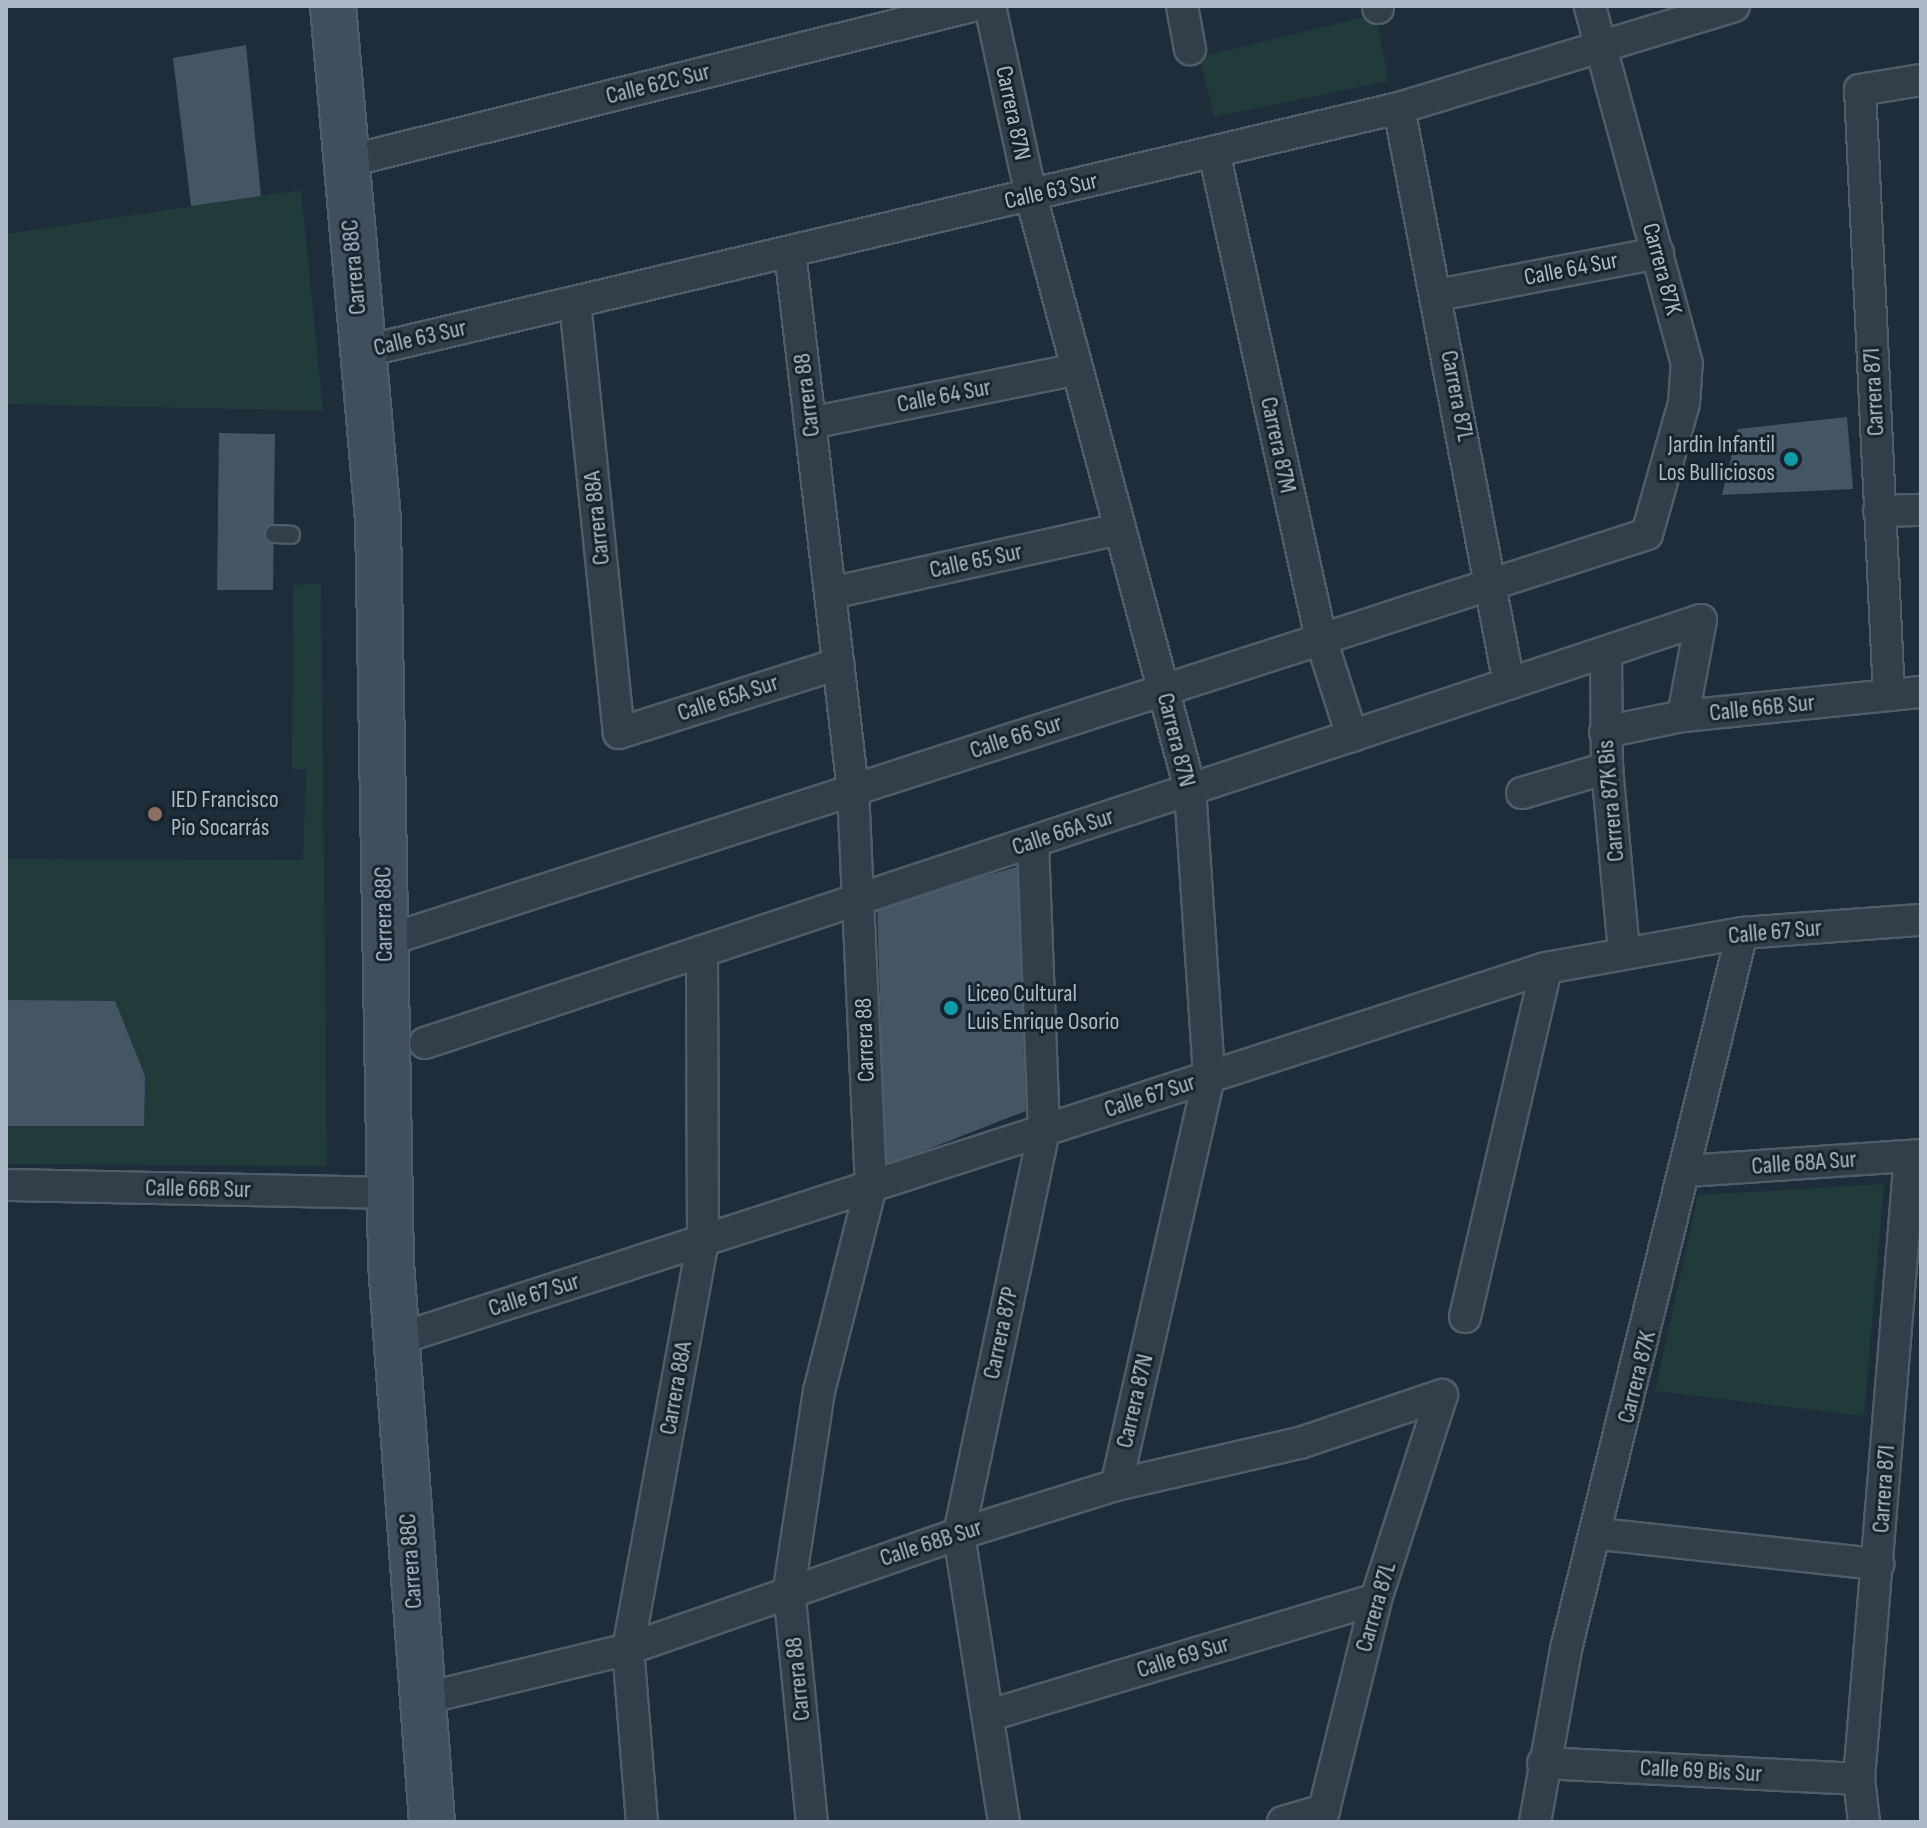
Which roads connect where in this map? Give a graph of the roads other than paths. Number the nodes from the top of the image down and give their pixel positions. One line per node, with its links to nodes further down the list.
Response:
1 (333, 6): 12 (street, Carrera 88C)
2 (972, 6): 12 (street, Calle 62C Sur)
3 (990, 6): 13 (street, Carrera 87N)
4 (1182, 6): 7 (street)
5 (1590, 6): 8 (street, Carrera 87K)
6 (1734, 6): 8 (street, Calle 63 Sur)
7 (1190, 49)
8 (1603, 51): 10 (street, Calle 63 Sur); 15 (street, Carrera 87K)
9 (1921, 80): 22 (street, Carrera 87I)
10 (1399, 108): 11 (street, Calle 63 Sur); 16 (street, Carrera 87L)
11 (1214, 152): 13 (street, Calle 63 Sur); 27 (street, Carrera 87M)
12 (345, 162): 18 (street, Carrera 88C)
13 (1031, 196): 14 (street, Calle 63 Sur); 19 (street, Carrera 87N)
14 (790, 252): 17 (street, Calle 63 Sur); 20 (street, Carrera 88)
15 (1658, 253): 16 (street, Calle 64 Sur); 24 (street, Carrera 87K)
16 (1438, 295): 25 (street, Carrera 87L)
17 (575, 302): 18 (street, Calle 63 Sur); 36 (street, Carrera 88A)
18 (361, 352): 46 (street, Carrera 88C)
19 (1077, 369): 20 (street, Calle 64 Sur); 23 (street, Carrera 87N)
20 (810, 423): 26 (street, Carrera 88)
21 (1921, 510): 22 (street)
22 (1879, 511): 33 (street, Carrera 87I)
23 (1120, 529): 26 (street, Calle 65 Sur); 31 (street, Carrera 87N)
24 (1647, 534): 25 (street, Calle 66 Sur)
25 (1493, 583): 27 (street, Calle 66 Sur); 30 (street, Carrera 87L)
26 (831, 593): 29 (street, Carrera 88)
27 (1321, 639): 31 (street, Calle 66 Sur); 37 (street, Carrera 87M)
28 (1606, 652): 30 (street, Calle 66A Sur); 34 (street, Calle 66A Sur); 35 (street, Carrera 87K Bis)
29 (838, 664): 36 (street, Calle 65A Sur); 40 (street, Carrera 88)
30 (1509, 684): 37 (street, Calle 66A Sur)
31 (1164, 690): 39 (street, Carrera 87N); 40 (street, Calle 66 Sur)
32 (1921, 692): 33 (street, Calle 66B Sur)
33 (1889, 695): 34 (street, Calle 66B Sur)
34 (1683, 716): 35 (street, Calle 66B Sur)
35 (1605, 732): 38 (street, Carrera 87K Bis)
36 (619, 733)
37 (1352, 736): 39 (street, Calle 66A Sur)
38 (1607, 768): 41 (street); 48 (street, Carrera 87K Bis)
39 (1190, 789): 42 (street, Calle 66A Sur); 51 (street, Carrera 87N)
40 (853, 790): 43 (street, Carrera 88); 46 (street, Calle 66 Sur)
41 (1522, 793)
42 (1033, 842): 43 (street, Calle 66A Sur); 52 (street, Carrera 87P)
43 (860, 899): 47 (street, Calle 66A Sur); 56 (street, Carrera 88)
44 (1921, 920): 45 (street, Calle 67 Sur)
45 (1742, 933): 48 (street, Calle 67 Sur); 54 (street, Carrera 87K)
46 (385, 941): 57 (street, Carrera 88C)
47 (702, 951): 50 (street, Calle 66A Sur); 58 (street, Carrera 88A)
48 (1624, 951): 49 (street, Calle 67 Sur)
49 (1546, 968): 51 (street, Calle 67 Sur); 59 (street)
50 (425, 1043)
51 (1209, 1077): 52 (street, Calle 67 Sur); 62 (street, Carrera 87N)
52 (1044, 1130): 56 (street, Calle 67 Sur); 63 (street, Carrera 87P)
53 (1915, 1155): 54 (street, Calle 68A Sur); 65 (street, Carrera 87I)
54 (1687, 1171): 64 (street, Carrera 87K)
55 (6, 1185): 57 (street, Calle 66B Sur)
56 (871, 1186): 58 (street, Calle 67 Sur); 66 (street, Carrera 88)
57 (389, 1193): 60 (street, Carrera 88C)
58 (703, 1240): 60 (street, Calle 67 Sur); 68 (street, Carrera 88A)
59 (1465, 1317)
60 (395, 1340): 69 (street, Carrera 88C)
61 (1442, 1395): 62 (street, Calle 68B Sur); 67 (street, Carrera 87L)
62 (1116, 1485): 63 (street, Calle 68B Sur)
63 (959, 1534): 66 (street, Calle 68B Sur); 70 (street, Carrera 87P)
64 (1600, 1534): 65 (street); 71 (street, Carrera 87K)
65 (1878, 1564): 72 (street, Carrera 87I)
66 (789, 1589): 68 (street, Calle 68B Sur); 76 (street, Carrera 88)
67 (1376, 1599): 70 (street, Calle 69 Sur); 73 (street, Carrera 87L)
68 (628, 1649): 69 (street, Calle 68B Sur); 75 (street, Carrera 88A)
69 (422, 1699): 74 (street, Carrera 88C)
70 (990, 1715): 77 (street, Carrera 87P)
71 (1543, 1763): 72 (street, Calle 69 Bis Sur); 79 (street, Carrera 87K)
72 (1859, 1779): 80 (street, Carrera 87I)
73 (1322, 1816): 78 (street)
74 (432, 1822)
75 (642, 1822)
76 (812, 1822)
77 (1004, 1822)
78 (1283, 1822)
79 (1535, 1822)
80 (1864, 1822)

